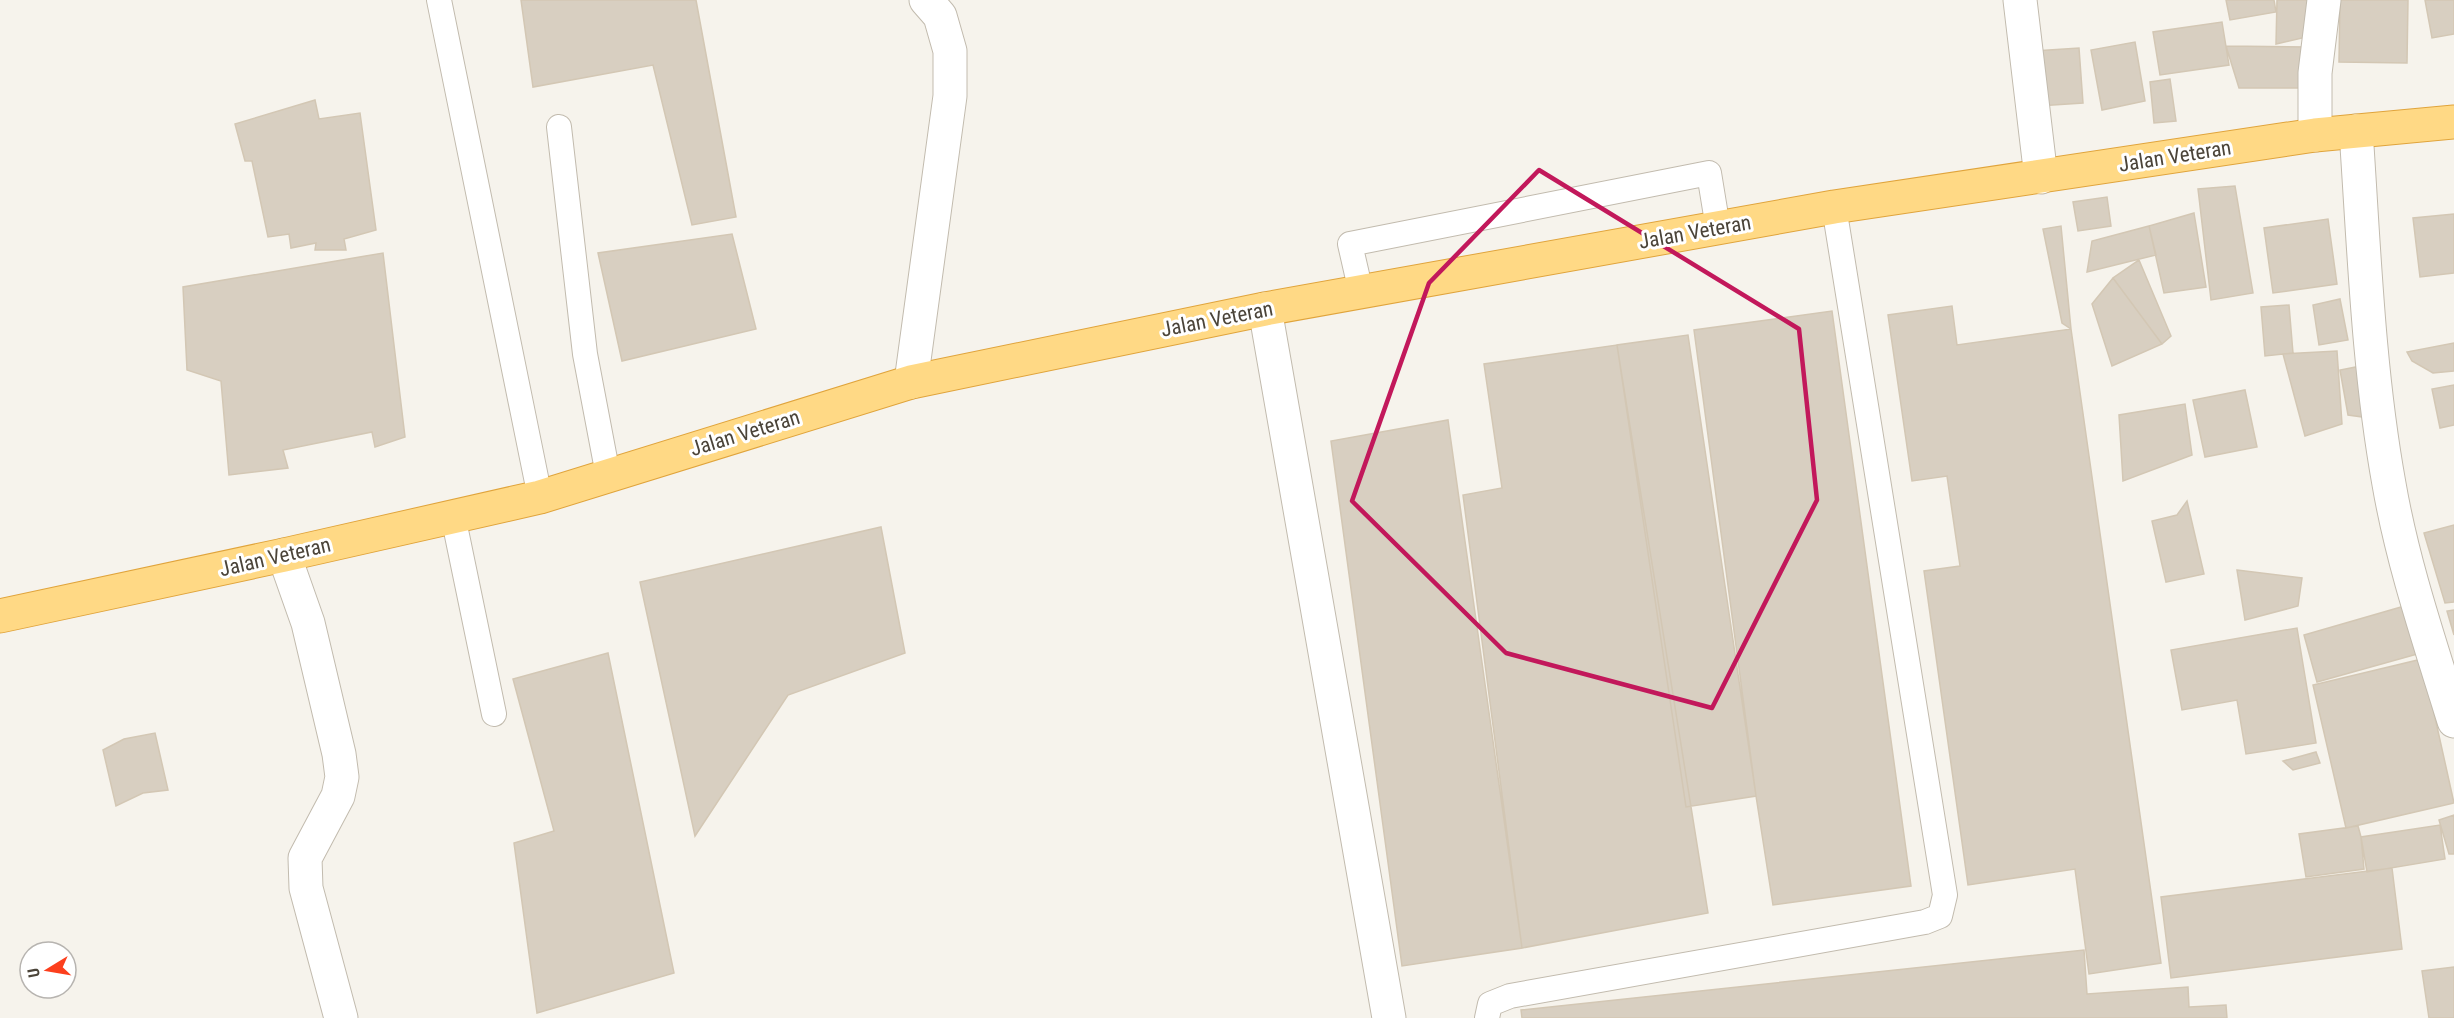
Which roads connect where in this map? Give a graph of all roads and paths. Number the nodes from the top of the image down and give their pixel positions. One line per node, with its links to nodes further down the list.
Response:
1 (439, 0): 16 (lane)
2 (926, 0): 14 (street)
3 (2020, 0): 9 (street)
4 (2324, 0): 8 (street)
5 (2454, 122): 7 (highway, Jalan Veteran)
6 (559, 127): 15 (lane)
7 (2356, 131): 8 (highway, Jalan Veteran); 21 (street)
8 (2315, 135): 9 (highway, Jalan Veteran)
9 (2041, 177): 10 (highway, Jalan Veteran)
10 (1834, 207): 11 (highway, Jalan Veteran); 24 (lane)
11 (1718, 228): 12 (highway, Jalan Veteran); 12 (lane)
12 (1361, 292): 13 (highway, Jalan Veteran)
13 (1265, 309): 14 (highway, Jalan Veteran); 23 (street)
14 (910, 382): 15 (highway, Jalan Veteran)
15 (608, 475): 16 (highway, Jalan Veteran)
16 (540, 497): 17 (highway, Jalan Veteran)
17 (453, 516): 18 (highway, Jalan Veteran); 20 (lane)
18 (284, 555): 19 (highway, Jalan Veteran); 22 (street)
19 (0, 616)
20 (494, 714)
21 (2454, 721)
22 (342, 1018)
23 (1389, 1018)
24 (1487, 1018)

